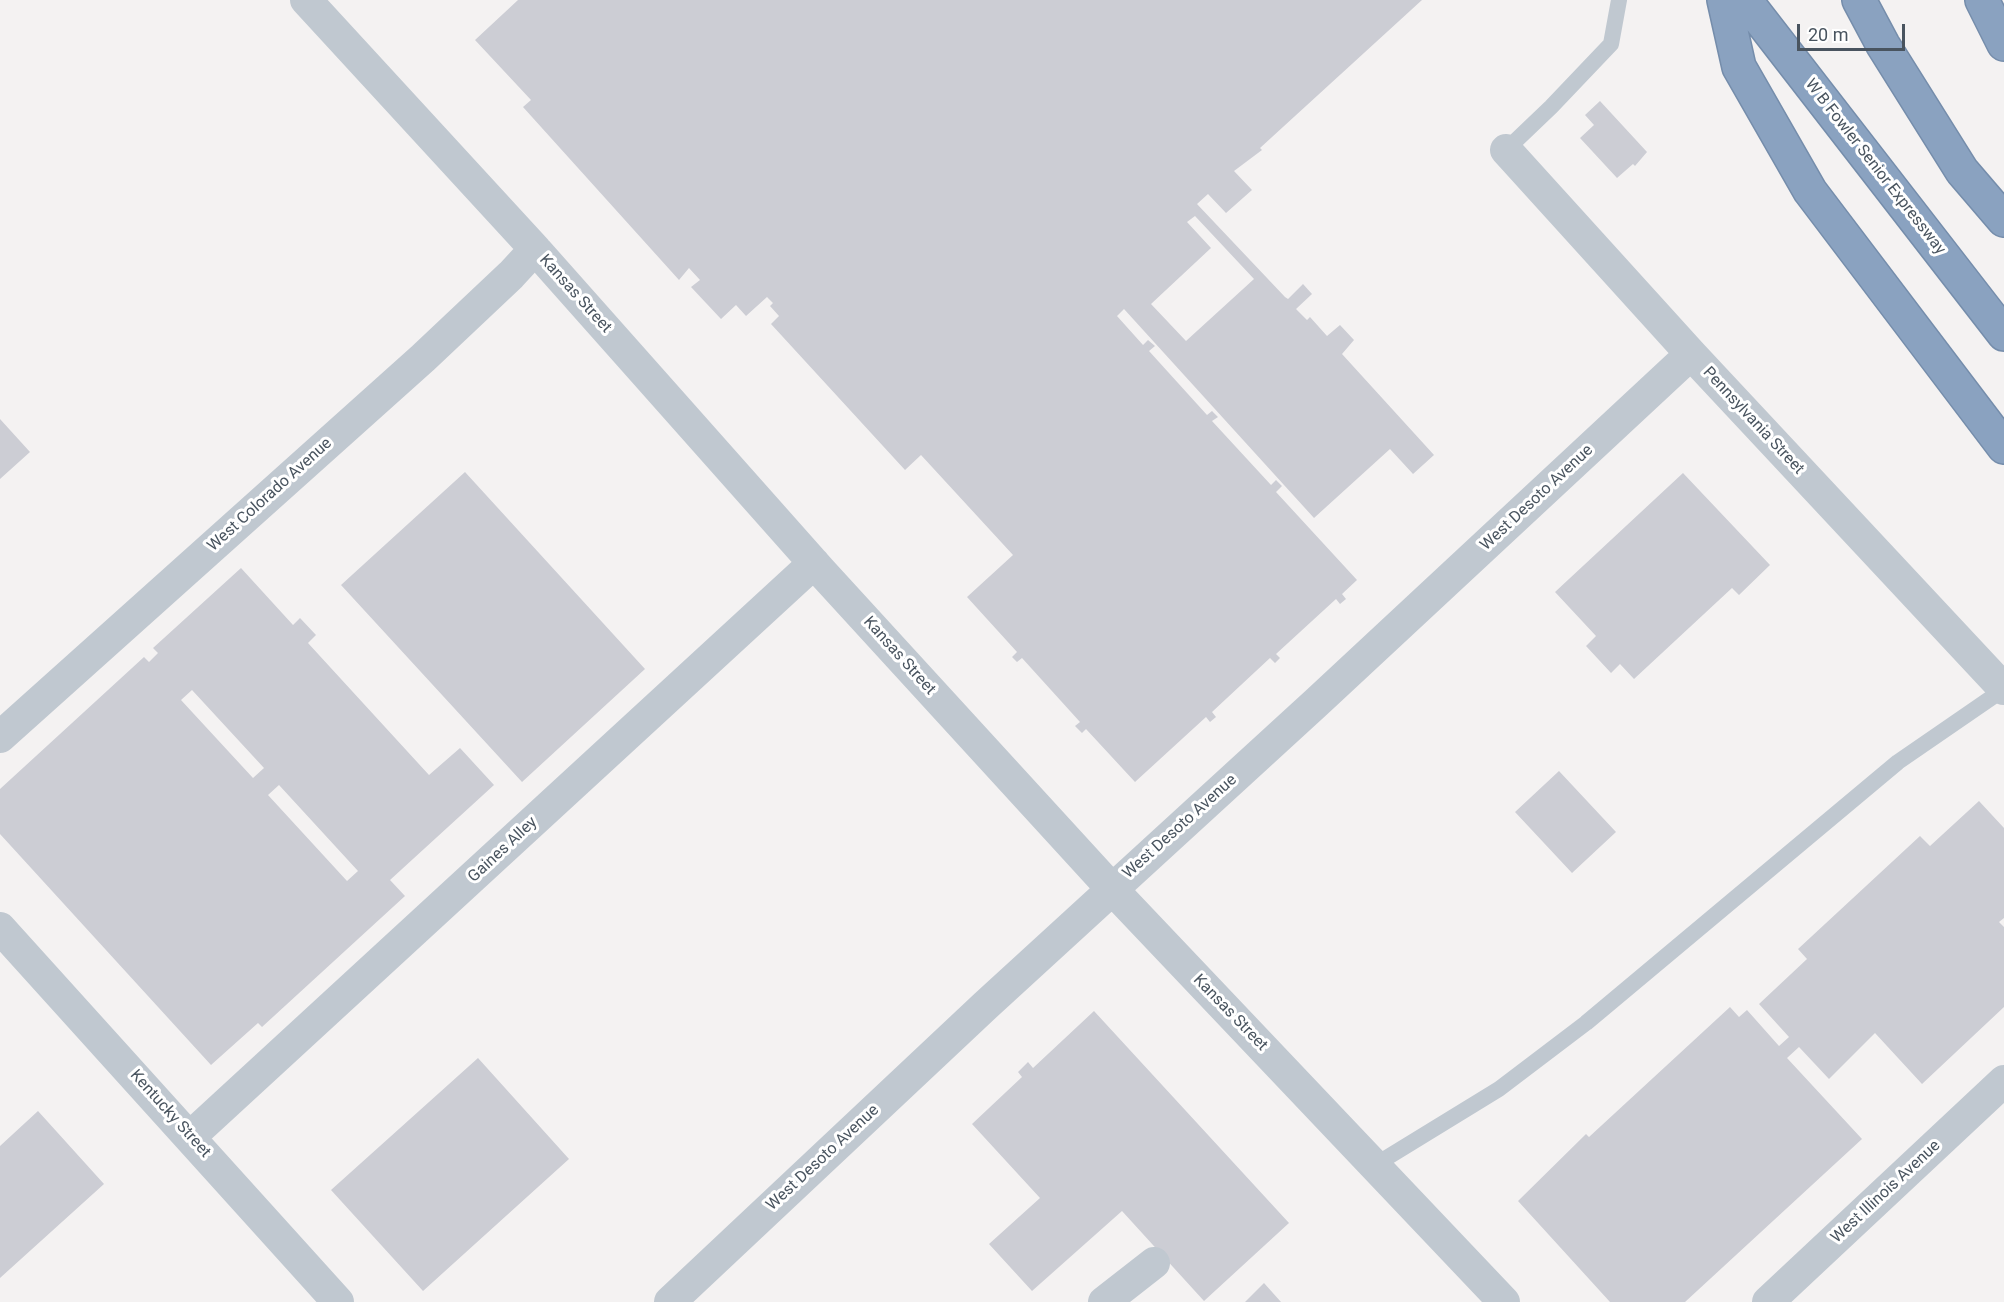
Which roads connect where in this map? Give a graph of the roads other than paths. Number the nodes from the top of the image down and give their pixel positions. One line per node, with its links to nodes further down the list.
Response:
1 (306, 0): 10 (street, Kansas Street)
2 (1619, 0): 8 (lane)
3 (1724, 0): 13 (highway)
4 (1745, 0): 11 (highway, W B Fowler Senior Expressway)
5 (1859, 0): 9 (highway)
6 (1982, 0): 7 (highway)
7 (2004, 44)
8 (1506, 150): 12 (street, Pennsylvania Street)
9 (2004, 220)
10 (535, 249): 14 (street, Kansas Street); 16 (street, West Colorado Avenue)
11 (2004, 334)
12 (1691, 354): 15 (street, Pennsylvania Street); 17 (street, West Desoto Avenue)
13 (2004, 447)
14 (814, 563): 17 (street, Kansas Street); 20 (street, Gaines Alley)
15 (2004, 689): 21 (lane)
16 (0, 737)
17 (1112, 889): 21 (street, Kansas Street); 24 (street, West Desoto Avenue)
18 (0, 928): 20 (street, Kentucky Street)
19 (2004, 1081): 27 (street, West Illinois Avenue)
20 (191, 1136): 23 (street, Kentucky Street)
21 (1375, 1165): 26 (street, Kansas Street)
22 (1154, 1263): 25 (street)
23 (338, 1302)
24 (670, 1302)
25 (1104, 1302)
26 (1504, 1302)
27 (1768, 1302)

